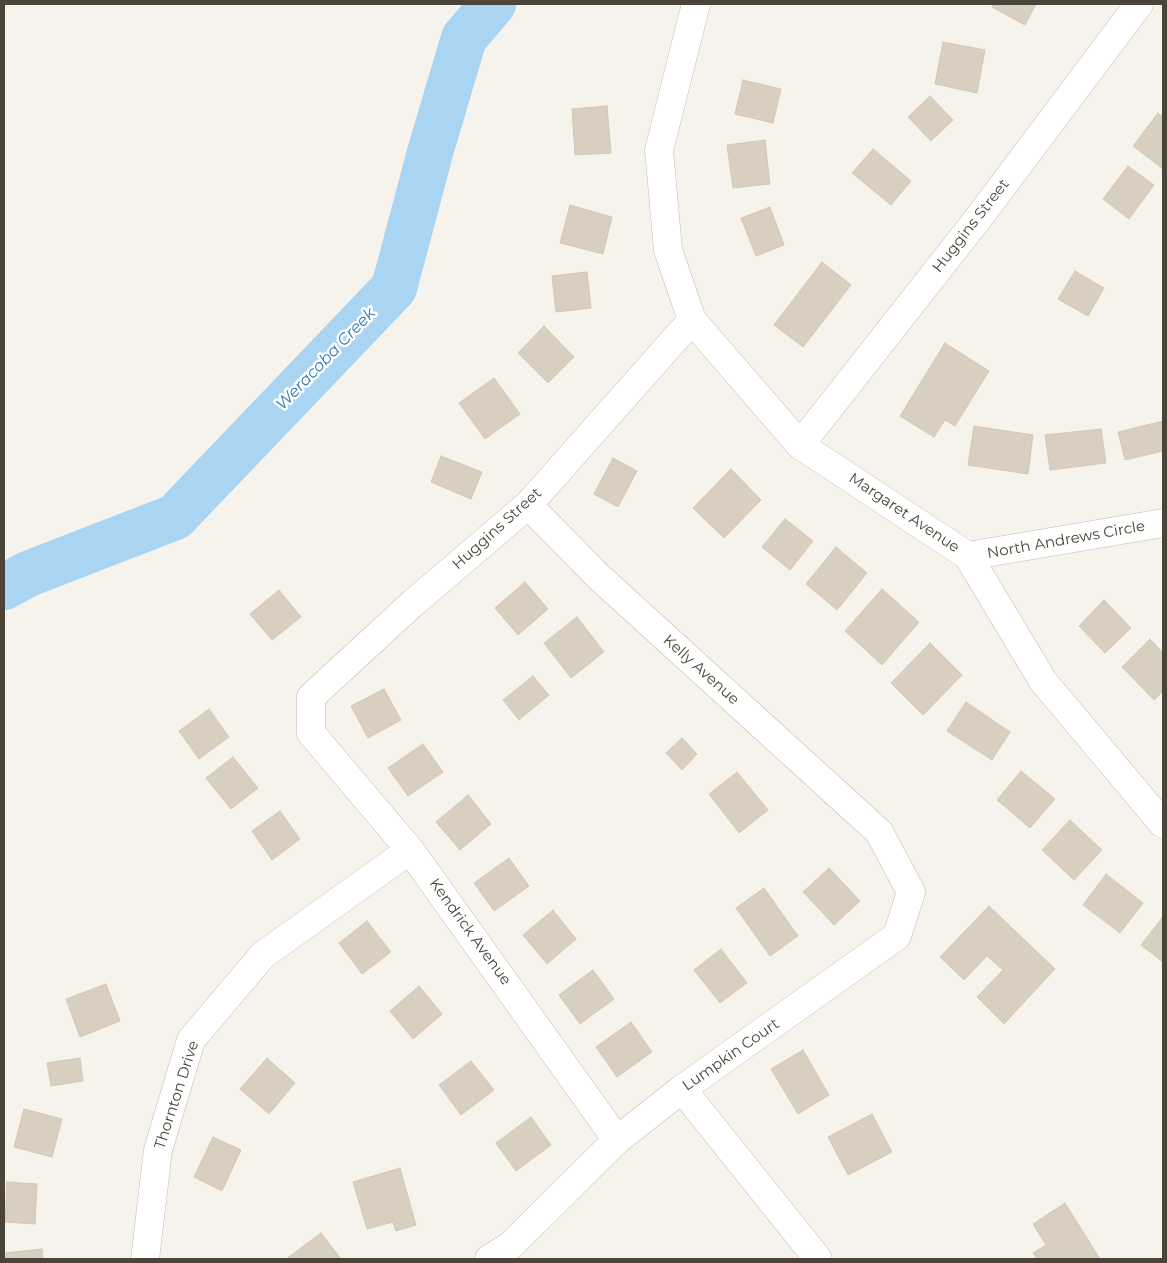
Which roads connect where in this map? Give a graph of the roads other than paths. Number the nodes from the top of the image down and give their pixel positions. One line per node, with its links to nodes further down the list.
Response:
1 (696, 4): 3 (street)
2 (1138, 4): 4 (street, Huggins Street)
3 (692, 320): 4 (street, Margaret Avenue); 5 (street, Huggins Street)
4 (800, 445): 7 (street, Margaret Avenue)
5 (528, 505): 8 (street, Huggins Street); 10 (street, Kelly Avenue)
6 (1163, 523): 7 (street, North Andrews Circle)
7 (968, 556): 9 (street, Margaret Avenue)
8 (311, 733): 11 (street, Kendrick Avenue)
9 (1163, 824)
10 (879, 832): 12 (street, Lumpkin Court)
11 (410, 850): 13 (street, Kendrick Avenue); 14 (street, Thornton Drive)
12 (682, 1089): 13 (street, Lumpkin Court); 16 (street)
13 (617, 1140): 15 (street, Lumpkin Court)
14 (145, 1259)
15 (488, 1259)
16 (818, 1259)

